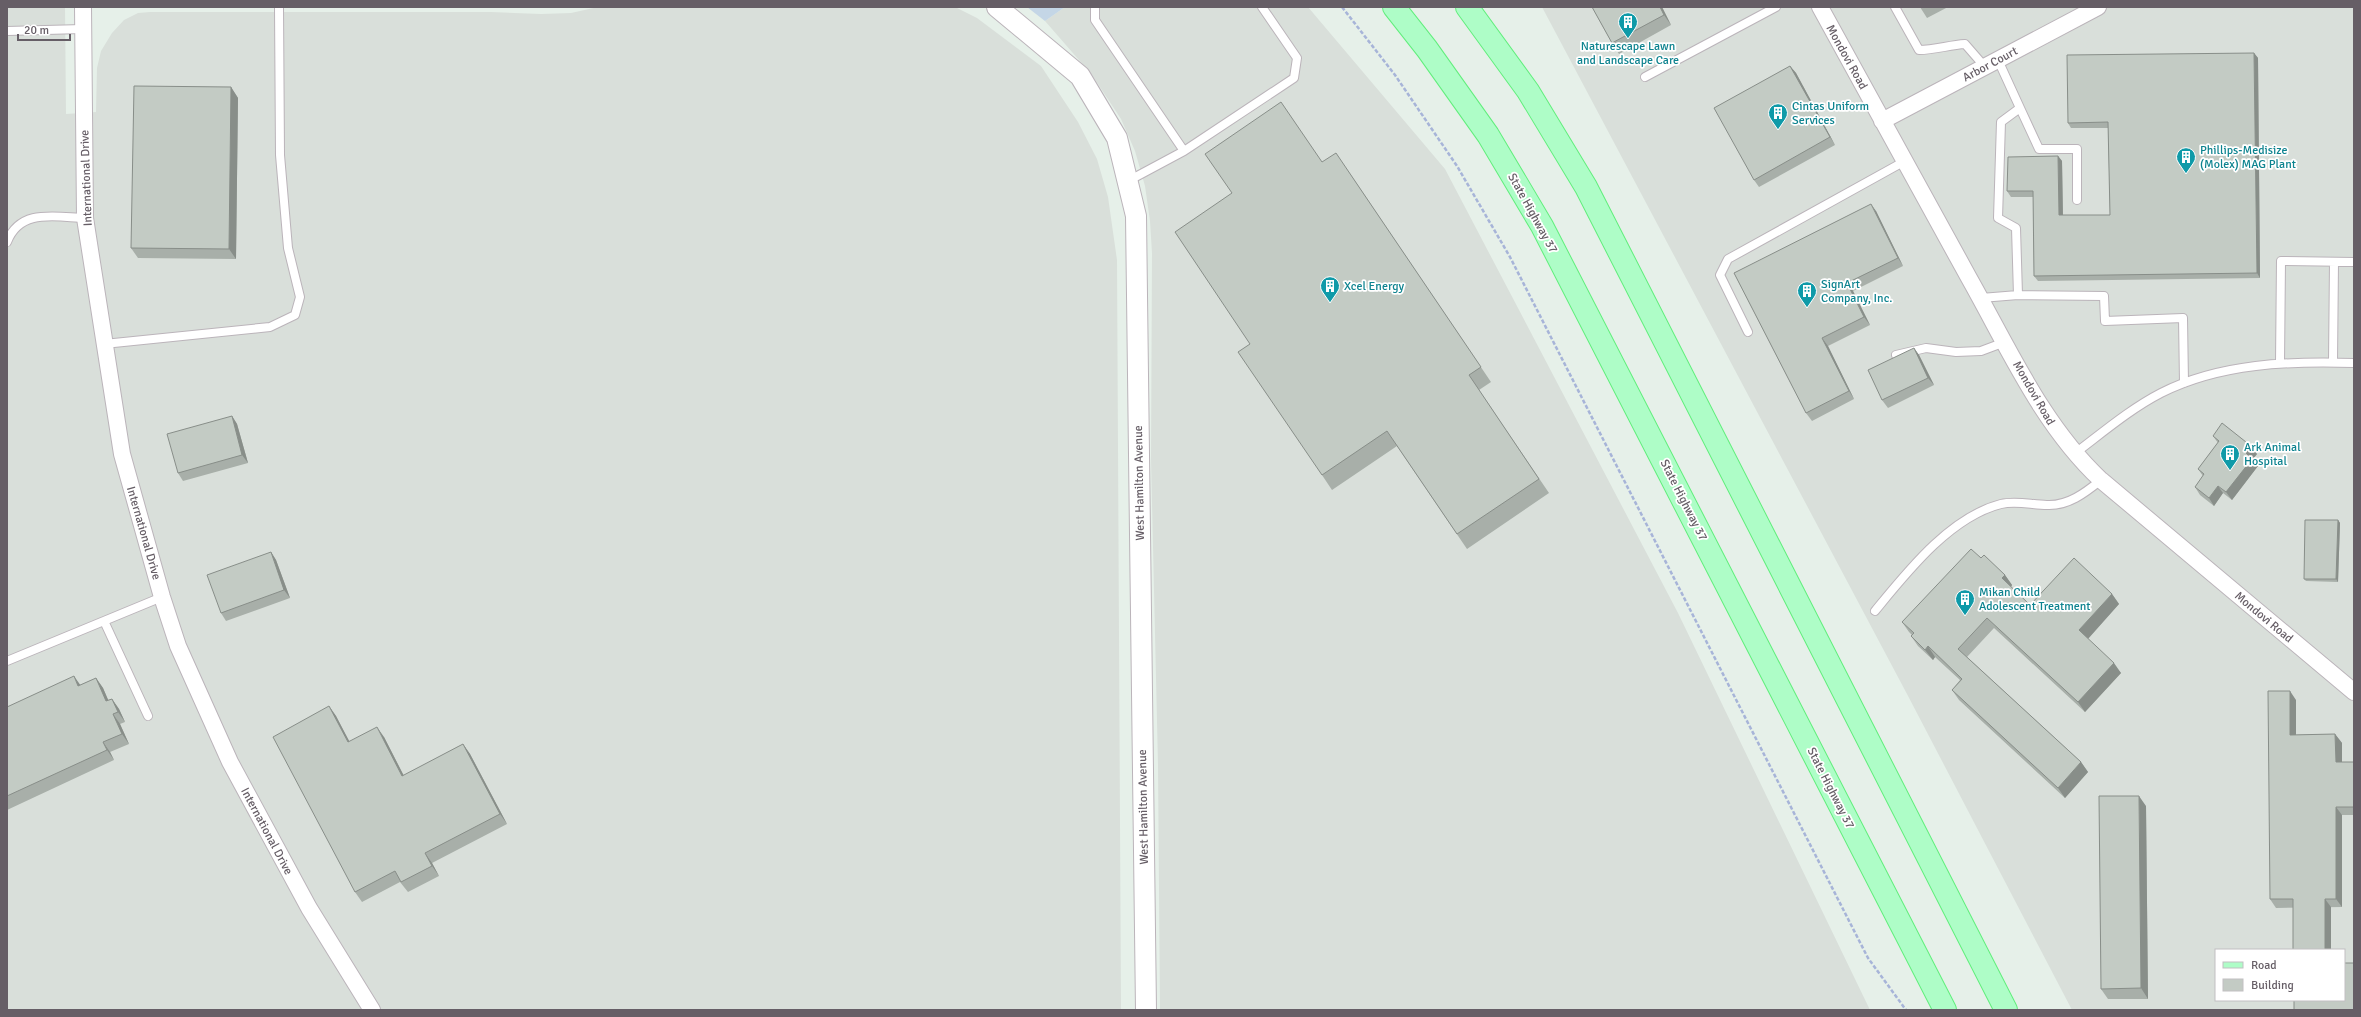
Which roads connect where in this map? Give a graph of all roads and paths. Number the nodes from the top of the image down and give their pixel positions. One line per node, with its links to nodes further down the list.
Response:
1 (83, 7): 13 (street, International Drive)
2 (279, 7): 31 (lane)
3 (997, 7): 21 (street, West Hamilton Avenue)
4 (1095, 7): 19 (lane)
5 (1262, 7): 19 (lane)
6 (1342, 7): 47 (path)
7 (1394, 7): 48 (main road, State Highway 37)
8 (1467, 7): 49 (main road)
9 (1776, 7): 16 (lane)
10 (1820, 7): 18 (street, Mondovi Road)
11 (1895, 7): 15 (lane)
12 (2098, 7): 15 (street, Arbor Court)
13 (83, 29): 14 (lane); 23 (street, International Drive)
14 (7, 31)
15 (1991, 63): 17 (lane); 18 (street, Arbor Court)
16 (1645, 77)
17 (2020, 108): 22 (lane); 27 (lane)
18 (1882, 121): 20 (street, Mondovi Road)
19 (1184, 151): 21 (lane)
20 (1905, 161): 28 (street, Mondovi Road); 29 (lane)
21 (1128, 181): 46 (street, West Hamilton Avenue)
22 (2077, 200)
23 (85, 218): 24 (lane); 31 (street, International Drive)
24 (7, 242)
25 (2334, 262): 26 (lane); 33 (lane); 34 (lane)
26 (2354, 262)
27 (2018, 295): 28 (lane); 36 (lane)
28 (1980, 298): 30 (street, Mondovi Road)
29 (1748, 332)
30 (2004, 342): 32 (lane); 37 (street, Mondovi Road)
31 (104, 344): 39 (street, International Drive)
32 (1896, 356)
33 (2280, 362): 34 (lane); 36 (lane)
34 (2333, 362): 35 (lane)
35 (2354, 363)
36 (2184, 383): 37 (lane)
37 (2074, 454): 38 (street, Mondovi Road)
38 (2101, 480): 40 (lane); 43 (street, Mondovi Road)
39 (162, 597): 41 (lane); 45 (street, International Drive)
40 (1875, 611)
41 (104, 621): 42 (lane); 44 (lane)
42 (7, 661)
43 (2354, 692)
44 (148, 716)
45 (372, 1010)
46 (1146, 1010)
47 (1906, 1010)
48 (1945, 1010)
49 (2006, 1010)

